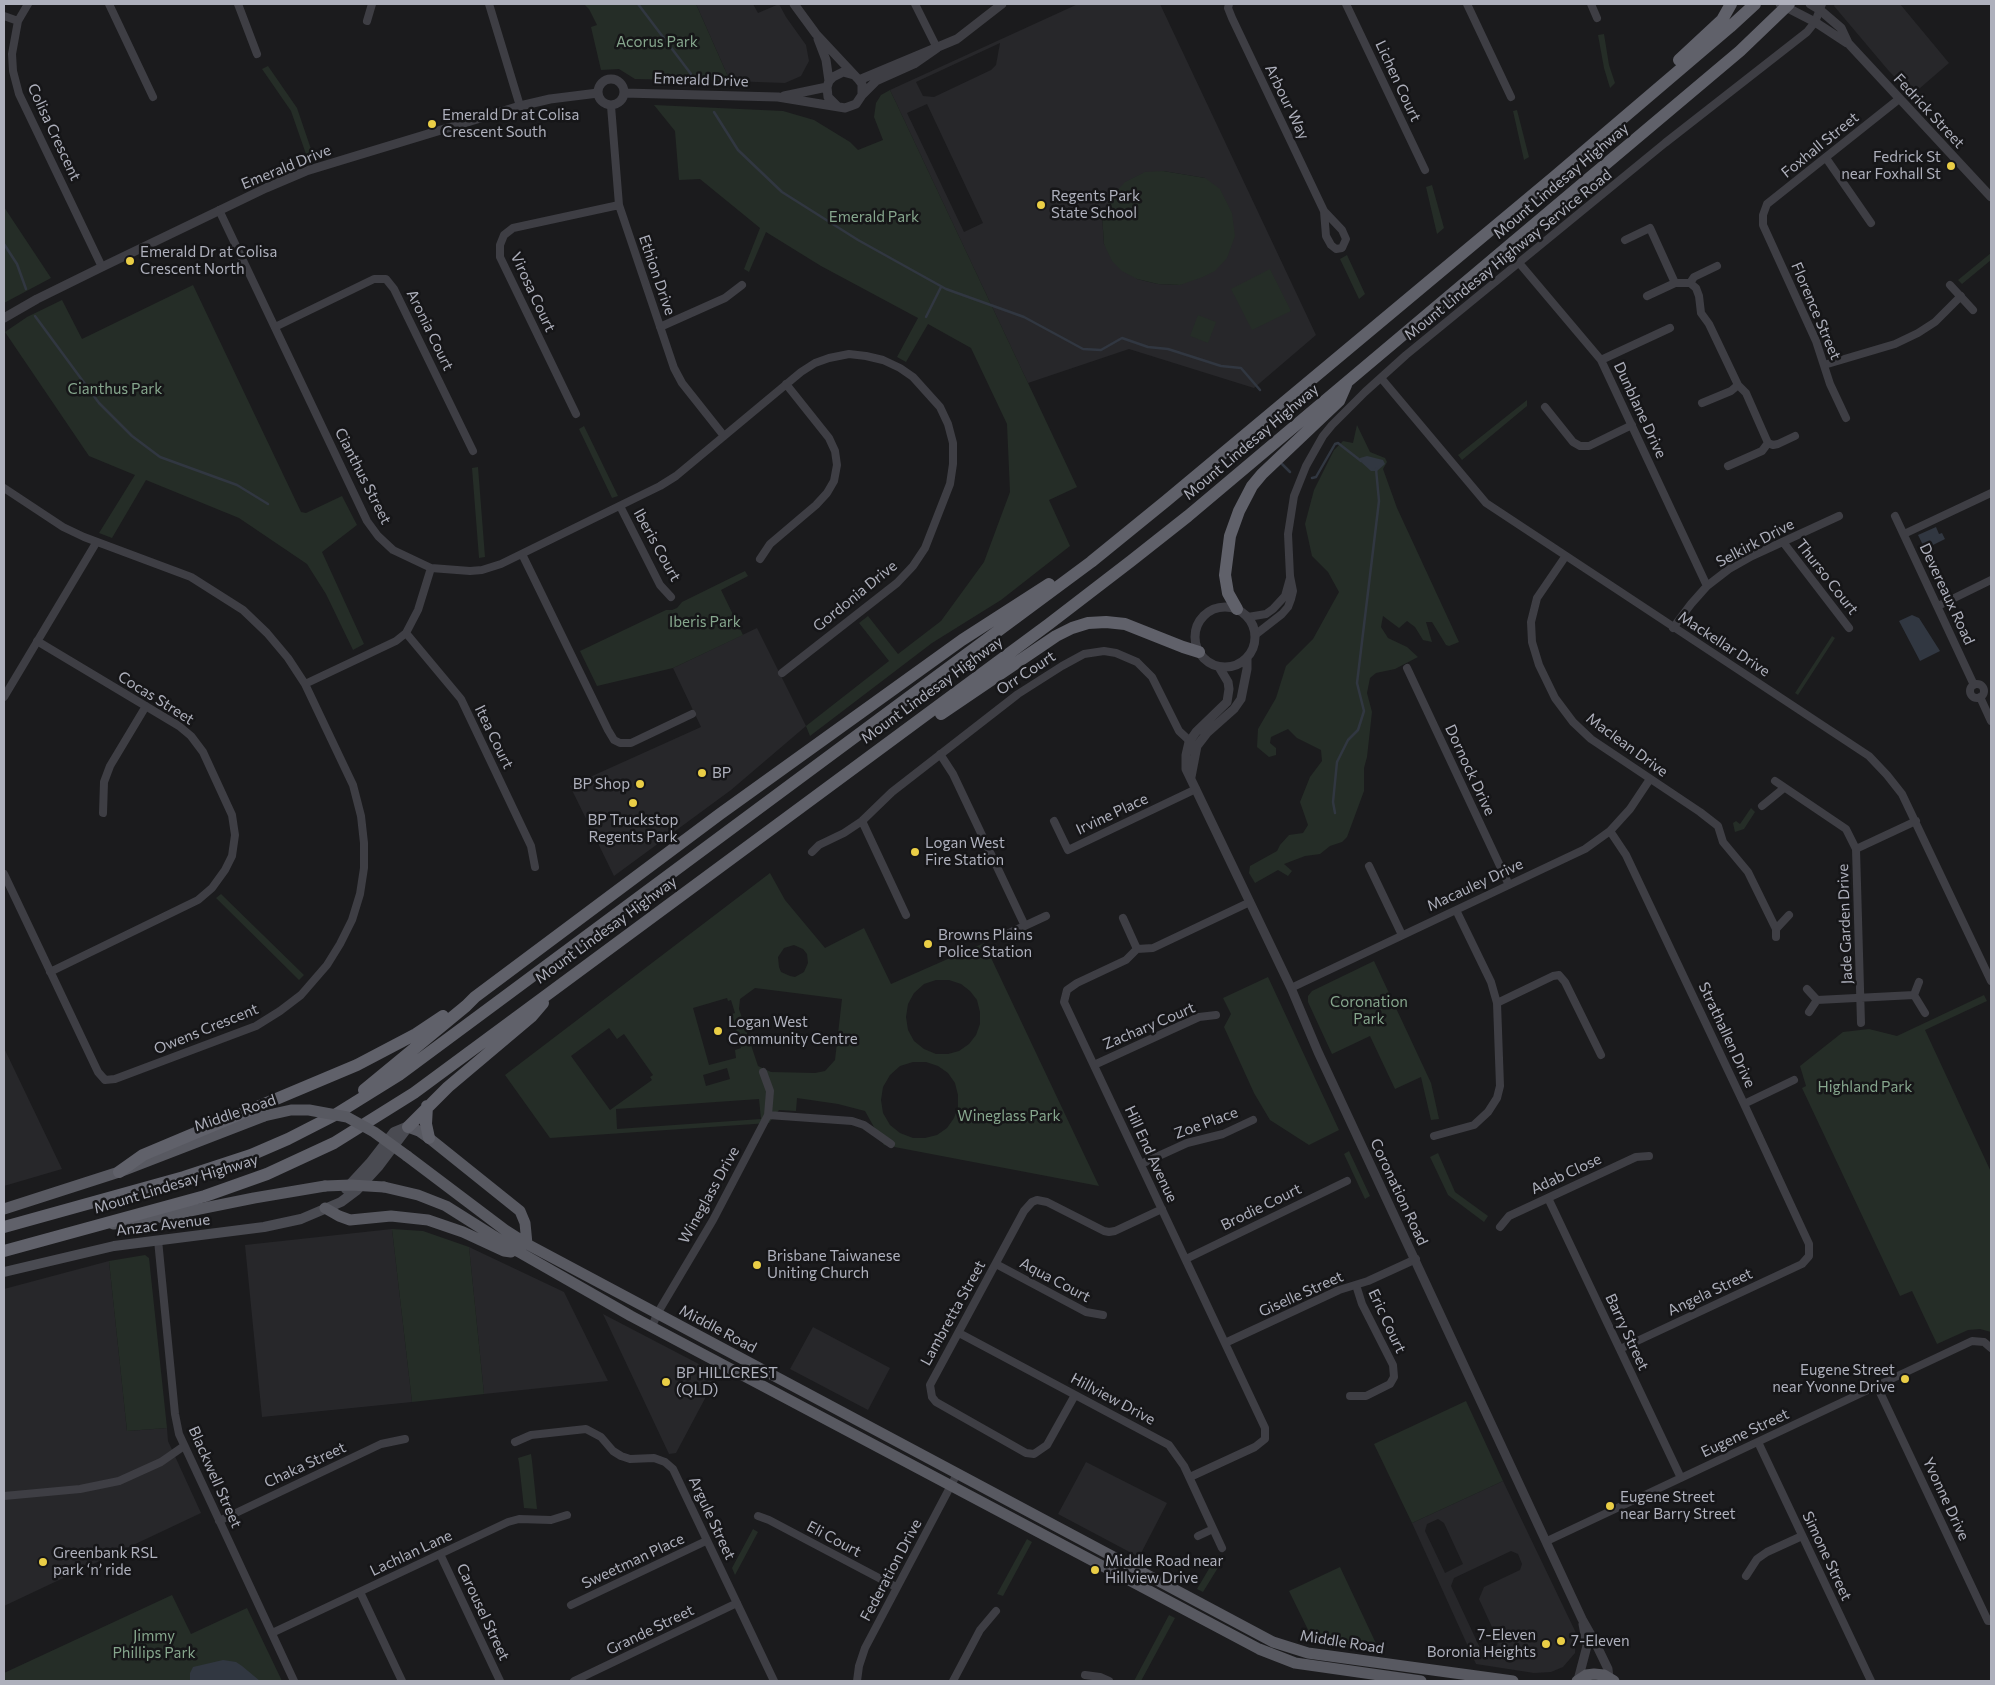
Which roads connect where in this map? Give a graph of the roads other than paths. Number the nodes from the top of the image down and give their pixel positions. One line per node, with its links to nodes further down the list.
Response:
1 (28, 4): 20 (street, Colisa Crescent)
2 (109, 4): 33 (street)
3 (238, 4): 26 (street)
4 (372, 4): 21 (street)
5 (489, 4): 37 (street)
6 (794, 4): 23 (street)
7 (915, 4): 25 (street)
8 (1002, 4): 25 (street, Emerald Drive)
9 (1229, 4): 45 (street, Arbour Way)
10 (1346, 4): 41 (street, Lichen Court)
11 (1467, 4): 35 (street)
12 (1591, 4): 19 (street)
13 (1731, 4): 29 (highway)
14 (1755, 4): 29 (highway, Mount Lindesay Highway)
15 (1810, 4): 17 (street, Fedrick Street)
16 (1785, 5): 22 (street, Fedrick Street); 66 (highway, Mount Lindesay Highway)
17 (1821, 7): 22 (street, Mount Lindesay Highway Service Road); 24 (street, Fedrick Street)
18 (4, 16): 20 (street)
19 (1597, 18)
20 (18, 21): 51 (street, Colisa Crescent)
21 (367, 21)
22 (1815, 22): 24 (street, Fedrick Street); 49 (street, Mount Lindesay Highway Service Road)
23 (816, 34): 27 (street); 28 (street)
24 (1848, 43): 36 (street, Fedrick Street)
25 (937, 48): 27 (street, Emerald Drive); 32 (street, Emerald Drive)
26 (257, 54)
27 (857, 77): 28 (street, Emerald Drive); 32 (street)
28 (828, 84): 34 (street, Emerald Drive); 39 (street)
29 (1663, 85): 90 (highway, Mount Lindesay Highway)
30 (598, 93): 31 (street); 37 (street, Emerald Drive); 38 (street)
31 (624, 93): 34 (street, Emerald Drive); 38 (street)
32 (862, 95): 39 (street, Emerald Drive)
33 (153, 97)
34 (778, 97): 39 (street, Emerald Drive)
35 (1511, 97)
36 (1899, 99): 40 (street, Foxhall Street); 42 (street, Fedrick Street)
37 (520, 106): 44 (street, Emerald Drive)
38 (611, 106): 43 (street, Ethion Drive)
39 (839, 107)
40 (1826, 158): 46 (street, Foxhall Street); 47 (street)
41 (1425, 170)
42 (1991, 197)
43 (619, 205): 61 (street, Ethion Drive); 71 (street, Virosa Court)
44 (219, 210): 51 (street, Emerald Drive); 60 (street, Cianthus Street)
45 (1324, 212)
46 (1763, 215): 64 (street, Florence Street)
47 (1871, 223)
48 (1625, 240): 52 (street)
49 (1520, 264): 63 (street, Dunblane Drive); 65 (street, Mount Lindesay Highway Service Road)
50 (1717, 266): 53 (street)
51 (102, 267): 59 (street, Emerald Drive)
52 (1675, 283): 53 (street); 56 (street)
53 (1690, 283): 68 (street)
54 (1950, 285): 57 (street)
55 (742, 286): 61 (street)
56 (1647, 296)
57 (1961, 296): 58 (street); 64 (street)
58 (1973, 310)
59 (4, 318)
60 (275, 327): 77 (street, Aronia Court); 91 (street, Cianthus Street)
61 (660, 327): 74 (street, Ethion Drive)
62 (1670, 328): 63 (street)
63 (1601, 360): 73 (street, Dunblane Drive)
64 (1824, 365): 72 (street, Florence Street)
65 (1380, 378): 88 (street, Mackellar Drive); 92 (street, Mount Lindesay Highway Service Road)
66 (1348, 381): 97 (highway); 117 (highway, Mount Lindesay Highway)
67 (786, 384): 74 (street, Gordonia Drive); 89 (street); 108 (street, Gordonia Drive)
68 (1738, 385): 69 (street); 76 (street)
69 (1702, 403)
70 (1545, 407): 73 (street)
71 (576, 414)
72 (1846, 418)
73 (1632, 425): 94 (street, Dunblane Drive)
74 (724, 436): 81 (street, Cianthus Street)
75 (1795, 436): 76 (street)
76 (1768, 443): 78 (street)
77 (473, 451)
78 (1728, 466)
79 (4, 488): 86 (street, Owens Crescent)
80 (1991, 493): 84 (street)
81 (620, 506): 87 (street, Cianthus Street); 95 (street, Iberis Court)
82 (1838, 516): 85 (street, Selkirk Drive)
83 (1895, 516): 84 (street, Devereaux Road)
84 (1904, 534): 96 (street, Devereaux Road)
85 (1783, 542): 94 (street, Selkirk Drive); 100 (street, Thurso Court)
86 (96, 543): 103 (street); 109 (street, Owens Crescent)
87 (522, 554): 91 (street, Cianthus Street); 115 (street)
88 (1565, 557): 99 (street, Mackellar Drive); 120 (street, Maclean Drive)
89 (760, 559)
90 (1091, 562): 153 (highway); 165 (highway, Mount Lindesay Highway)
91 (431, 568): 101 (street)
92 (1290, 576): 98 (street, Mount Lindesay Highway Service Road); 102 (street, Mount Lindesay Highway Service Road)
93 (1991, 580): 96 (street)
94 (1708, 586): 99 (street, Selkirk Drive)
95 (671, 597)
96 (1938, 606): 110 (street, Devereaux Road)
97 (1237, 609): 98 (street); 104 (street)
98 (1248, 617): 102 (street)
99 (1673, 628): 128 (street, Mackellar Drive)
100 (1849, 628)
101 (406, 633): 109 (street); 132 (street, Itea Court)
102 (1255, 635): 105 (street)
103 (37, 641): 112 (street); 114 (street, Cocas Street)
104 (1199, 652): 106 (street); 117 (highway)
105 (1247, 659): 106 (street); 118 (street)
106 (1219, 667): 118 (street, Coronation Road)
107 (1407, 668): 135 (street, Dornock Drive)
108 (782, 673)
109 (305, 684): 146 (street, Owens Crescent)
110 (1974, 684): 111 (street); 113 (street)
111 (1988, 686): 113 (street)
112 (4, 697)
113 (1980, 697): 116 (street)
114 (146, 706): 125 (street); 146 (street, Cocas Street)
115 (692, 714)
116 (1991, 722)
117 (911, 726): 149 (highway, Mount Lindesay Highway)
118 (1193, 744): 119 (street, Orr Court); 123 (street, Coronation Road)
119 (940, 754): 126 (street, Orr Court); 142 (street)
120 (1650, 779): 129 (street, Macauley Drive); 138 (street, Maclean Drive)
121 (1774, 781): 122 (street, Jade Garden Drive)
122 (1784, 788): 124 (street); 130 (street, Jade Garden Drive)
123 (1196, 789): 127 (street, Irvine Place); 136 (street, Coronation Road)
124 (1762, 806)
125 (103, 813)
126 (862, 821): 131 (street, Orr Court); 139 (street)
127 (1054, 821)
128 (1916, 822): 130 (street, Jade Garden Drive); 147 (street, Mackellar Drive)
129 (1610, 830): 135 (street, Macauley Drive); 166 (street, Strathallen Drive)
130 (1856, 849): 154 (street, Jade Garden Drive)
131 (812, 852)
132 (535, 866)
133 (1369, 866): 144 (street)
134 (4, 874): 146 (street, Owens Crescent)
135 (1509, 885): 137 (street, Macauley Drive)
136 (1250, 902): 145 (street, Hill End Avenue); 150 (street, Coronation Road)
137 (1456, 910): 144 (street, Macauley Drive); 156 (street)
138 (1789, 914)
139 (906, 915)
140 (1046, 916): 142 (street)
141 (1122, 918): 145 (street)
142 (1025, 926): 143 (street)
143 (1004, 935)
144 (1402, 935): 150 (street, Macauley Drive)
145 (1137, 949): 162 (street, Hill End Avenue)
146 (50, 972)
147 (1991, 981)
148 (1919, 982): 152 (street)
149 (556, 988): 167 (highway); 182 (highway, Mount Lindesay Highway)
150 (1291, 988): 190 (street, Coronation Road)
151 (1807, 989): 155 (street)
152 (1914, 995): 154 (street, Jade Garden Drive); 158 (street)
153 (475, 997): 165 (highway); 176 (highway)
154 (1860, 998): 155 (street, Jade Garden Drive); 160 (street, Jade Garden Drive)
155 (1817, 1000): 157 (street)
156 (1497, 1003): 161 (street); 171 (street)
157 (1809, 1012)
158 (1925, 1013)
159 (1216, 1015): 162 (street, Zachary Court)
160 (1861, 1022)
161 (1601, 1056)
162 (1094, 1065): 175 (street, Hill End Avenue)
163 (763, 1072): 168 (street, Wineglass Drive)
164 (1794, 1080): 166 (street)
165 (356, 1103): 183 (highway, Mount Lindesay Highway)
166 (1744, 1104): 188 (street, Strathallen Drive)
167 (427, 1106): 170 (highway); 172 (highway)
168 (768, 1115): 173 (street); 194 (street, Wineglass Drive)
169 (1253, 1120): 175 (street, Zoe Place)
170 (408, 1127): 172 (main road); 179 (main road, Anzac Avenue)
171 (1434, 1136)
172 (429, 1138): 186 (main road)
173 (892, 1144)
174 (1649, 1156): 178 (street, Adab Close)
175 (1141, 1164): 181 (street, Hill End Avenue)
176 (119, 1172): 180 (main road, Middle Road); 186 (main road, Middle Road, bridge)
177 (1347, 1181): 189 (street, Brodie Court)
178 (1548, 1198): 184 (street, Adab Close); 200 (street, Barry Street)
179 (325, 1208): 185 (main road, Anzac Avenue); 186 (main road)
180 (4, 1209)
181 (1162, 1209): 189 (street, Hill End Avenue); 191 (street, Lambretta Street)
182 (103, 1224): 186 (main road, Middle Road, bridge); 187 (highway, Mount Lindesay Highway)
183 (4, 1227)
184 (1500, 1227)
185 (158, 1240): 192 (main road, Anzac Avenue); 207 (street, Blackwell Street)
186 (523, 1248): 194 (main road, Middle Road); 196 (main road, Middle Road)
187 (4, 1251)
188 (1809, 1256): 200 (street, Angela Street)
189 (1186, 1259): 198 (street, Hill End Avenue)
190 (1416, 1259): 193 (street, Giselle Street); 220 (street, Coronation Road)
191 (996, 1264): 195 (street, Aqua Court); 197 (street, Lambretta Street)
192 (4, 1272)
193 (1356, 1285): 198 (street, Giselle Street); 203 (street, Eric Court)
194 (657, 1314): 196 (street, Wineglass Drive); 208 (main road, Middle Road)
195 (1103, 1315)
196 (652, 1327): 211 (main road, Middle Road)
197 (959, 1333): 202 (street, Hillview Drive); 202 (street, Lambretta Street)
198 (1225, 1343): 209 (street, Hill End Avenue)
199 (1991, 1348): 201 (street, Eugene Street)
200 (1620, 1349): 210 (street, Barry Street)
201 (1877, 1386): 206 (street, Eugene Street); 230 (street, Yvonne Drive)
202 (1075, 1395): 209 (street, Hillview Drive)
203 (1350, 1396)
204 (405, 1439): 215 (street, Chaka Street)
205 (515, 1442): 219 (street, Argule Street)
206 (1758, 1442): 210 (street, Eugene Street); 218 (street, Simone Street)
207 (184, 1446): 212 (street); 215 (street, Blackwell Street)
208 (957, 1474): 211 (street, Federation Drive); 243 (main road, Middle Road)
209 (1190, 1477): 216 (street, Hillview Drive)
210 (1681, 1478): 220 (street, Eugene Street)
211 (951, 1487): 224 (street, Federation Drive); 242 (main road, Middle Road)
212 (4, 1496)
213 (567, 1515): 222 (street, Lachlan Lane)
214 (758, 1516): 224 (street, Eli Court)
215 (219, 1521): 231 (street, Blackwell Street)
216 (1213, 1529): 217 (street); 221 (street, Hillview Drive)
217 (1198, 1536)
218 (1802, 1536): 223 (street); 245 (street, Simone Street)
219 (706, 1541): 226 (street, Argule Street); 227 (street, Sweetman Place)
220 (1547, 1541): 229 (street, Coronation Road)
221 (1222, 1548)
222 (440, 1554): 225 (street, Lachlan Lane); 236 (street, Carousel Street)
223 (1746, 1576)
224 (896, 1588): 239 (street, Federation Drive)
225 (360, 1592): 231 (street, Lachlan Lane); 235 (street)
226 (737, 1603): 237 (street, Grande Street); 238 (street, Argule Street)
227 (571, 1605)
228 (996, 1611): 240 (street)
229 (1582, 1619): 233 (street, Coronation Road); 244 (street, Coronation Road)
230 (1991, 1621)
231 (272, 1633): 234 (street, Blackwell Street)
232 (1085, 1674): 241 (street)
233 (1612, 1680): 244 (main road)
234 (294, 1681)
235 (402, 1681)
236 (500, 1681)
237 (574, 1681)
238 (774, 1681)
239 (856, 1681)
240 (953, 1681)
241 (1109, 1681)
242 (1421, 1681)
243 (1513, 1681)
244 (1578, 1681)
245 (1871, 1681)

